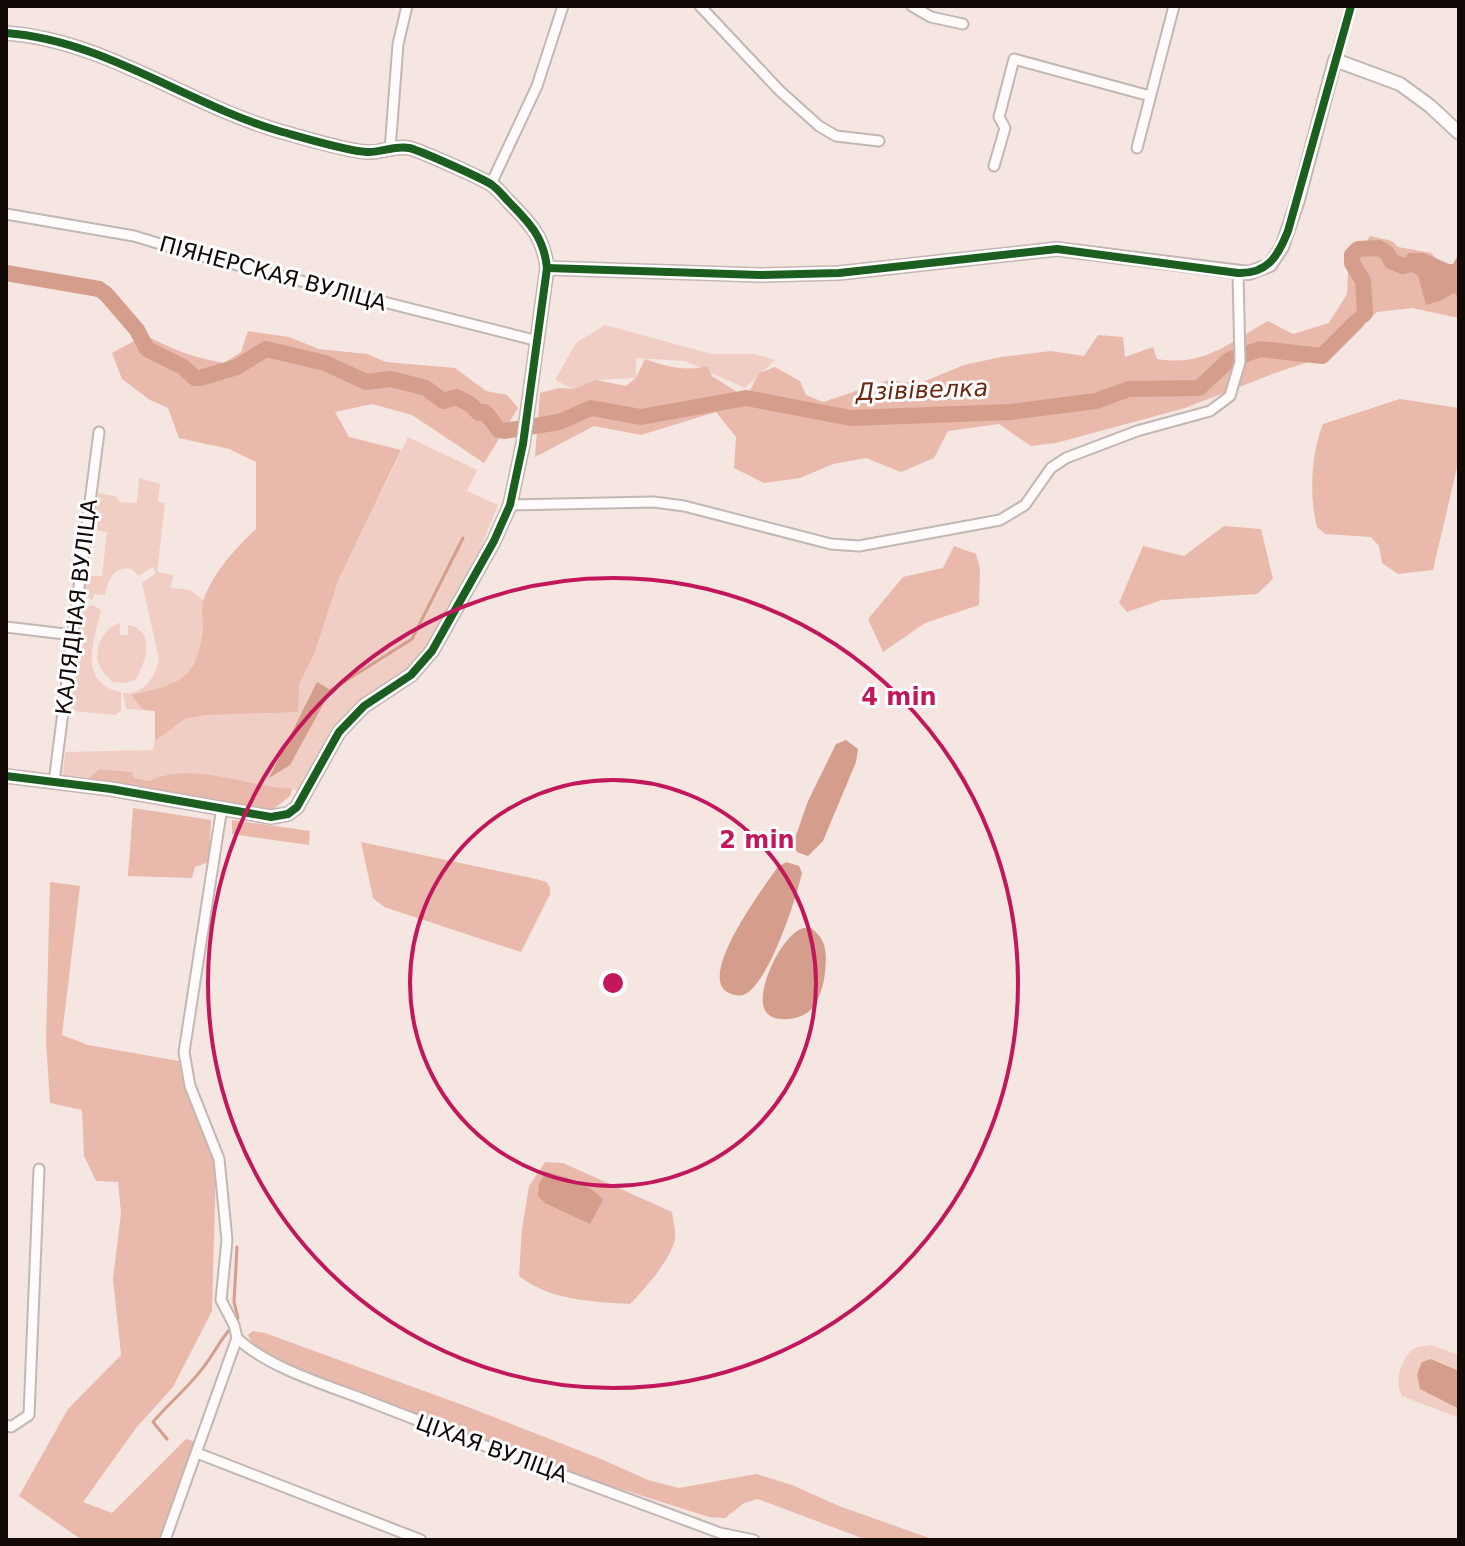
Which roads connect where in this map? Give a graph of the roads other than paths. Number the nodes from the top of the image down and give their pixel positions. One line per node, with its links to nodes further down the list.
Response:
1 (407, 6): 14 (street)
2 (563, 6): 16 (street)
3 (700, 6): 12 (street)
4 (912, 6): 7 (street)
5 (1174, 6): 10 (street)
6 (1351, 6): 9 (street)
7 (963, 24)
8 (6, 33): 14 (street)
9 (1335, 60): 11 (street); 19 (street)
10 (1150, 96): 13 (street); 15 (street)
11 (1459, 133)
12 (879, 141)
13 (1137, 148)
14 (390, 150): 16 (street)
15 (994, 166)
16 (491, 184): 18 (street)
17 (6, 214): 20 (street, ПІЯНЕРСКАЯ ВУЛІЦА)
18 (547, 268): 19 (street); 20 (street)
19 (1238, 273): 22 (street)
20 (538, 341): 22 (street)
21 (99, 432): 24 (street, КАЛЯДНАЯ ВУЛІЦА)
22 (510, 505): 27 (street)
23 (6, 627): 24 (street)
24 (73, 635): 26 (street, КАЛЯДНАЯ ВУЛІЦА)
25 (6, 776): 26 (street)
26 (54, 782): 27 (street)
27 (222, 807): 29 (street)
28 (39, 1169): 30 (street)
29 (237, 1338): 31 (street); 32 (street, ЦІХАЯ ВУЛІЦА)
30 (6, 1425)
31 (197, 1453): 33 (street); 34 (street)
32 (719, 1537): 35 (street, ЦІХАЯ ВУЛІЦА)
33 (165, 1540)
34 (421, 1540)
35 (754, 1540)

